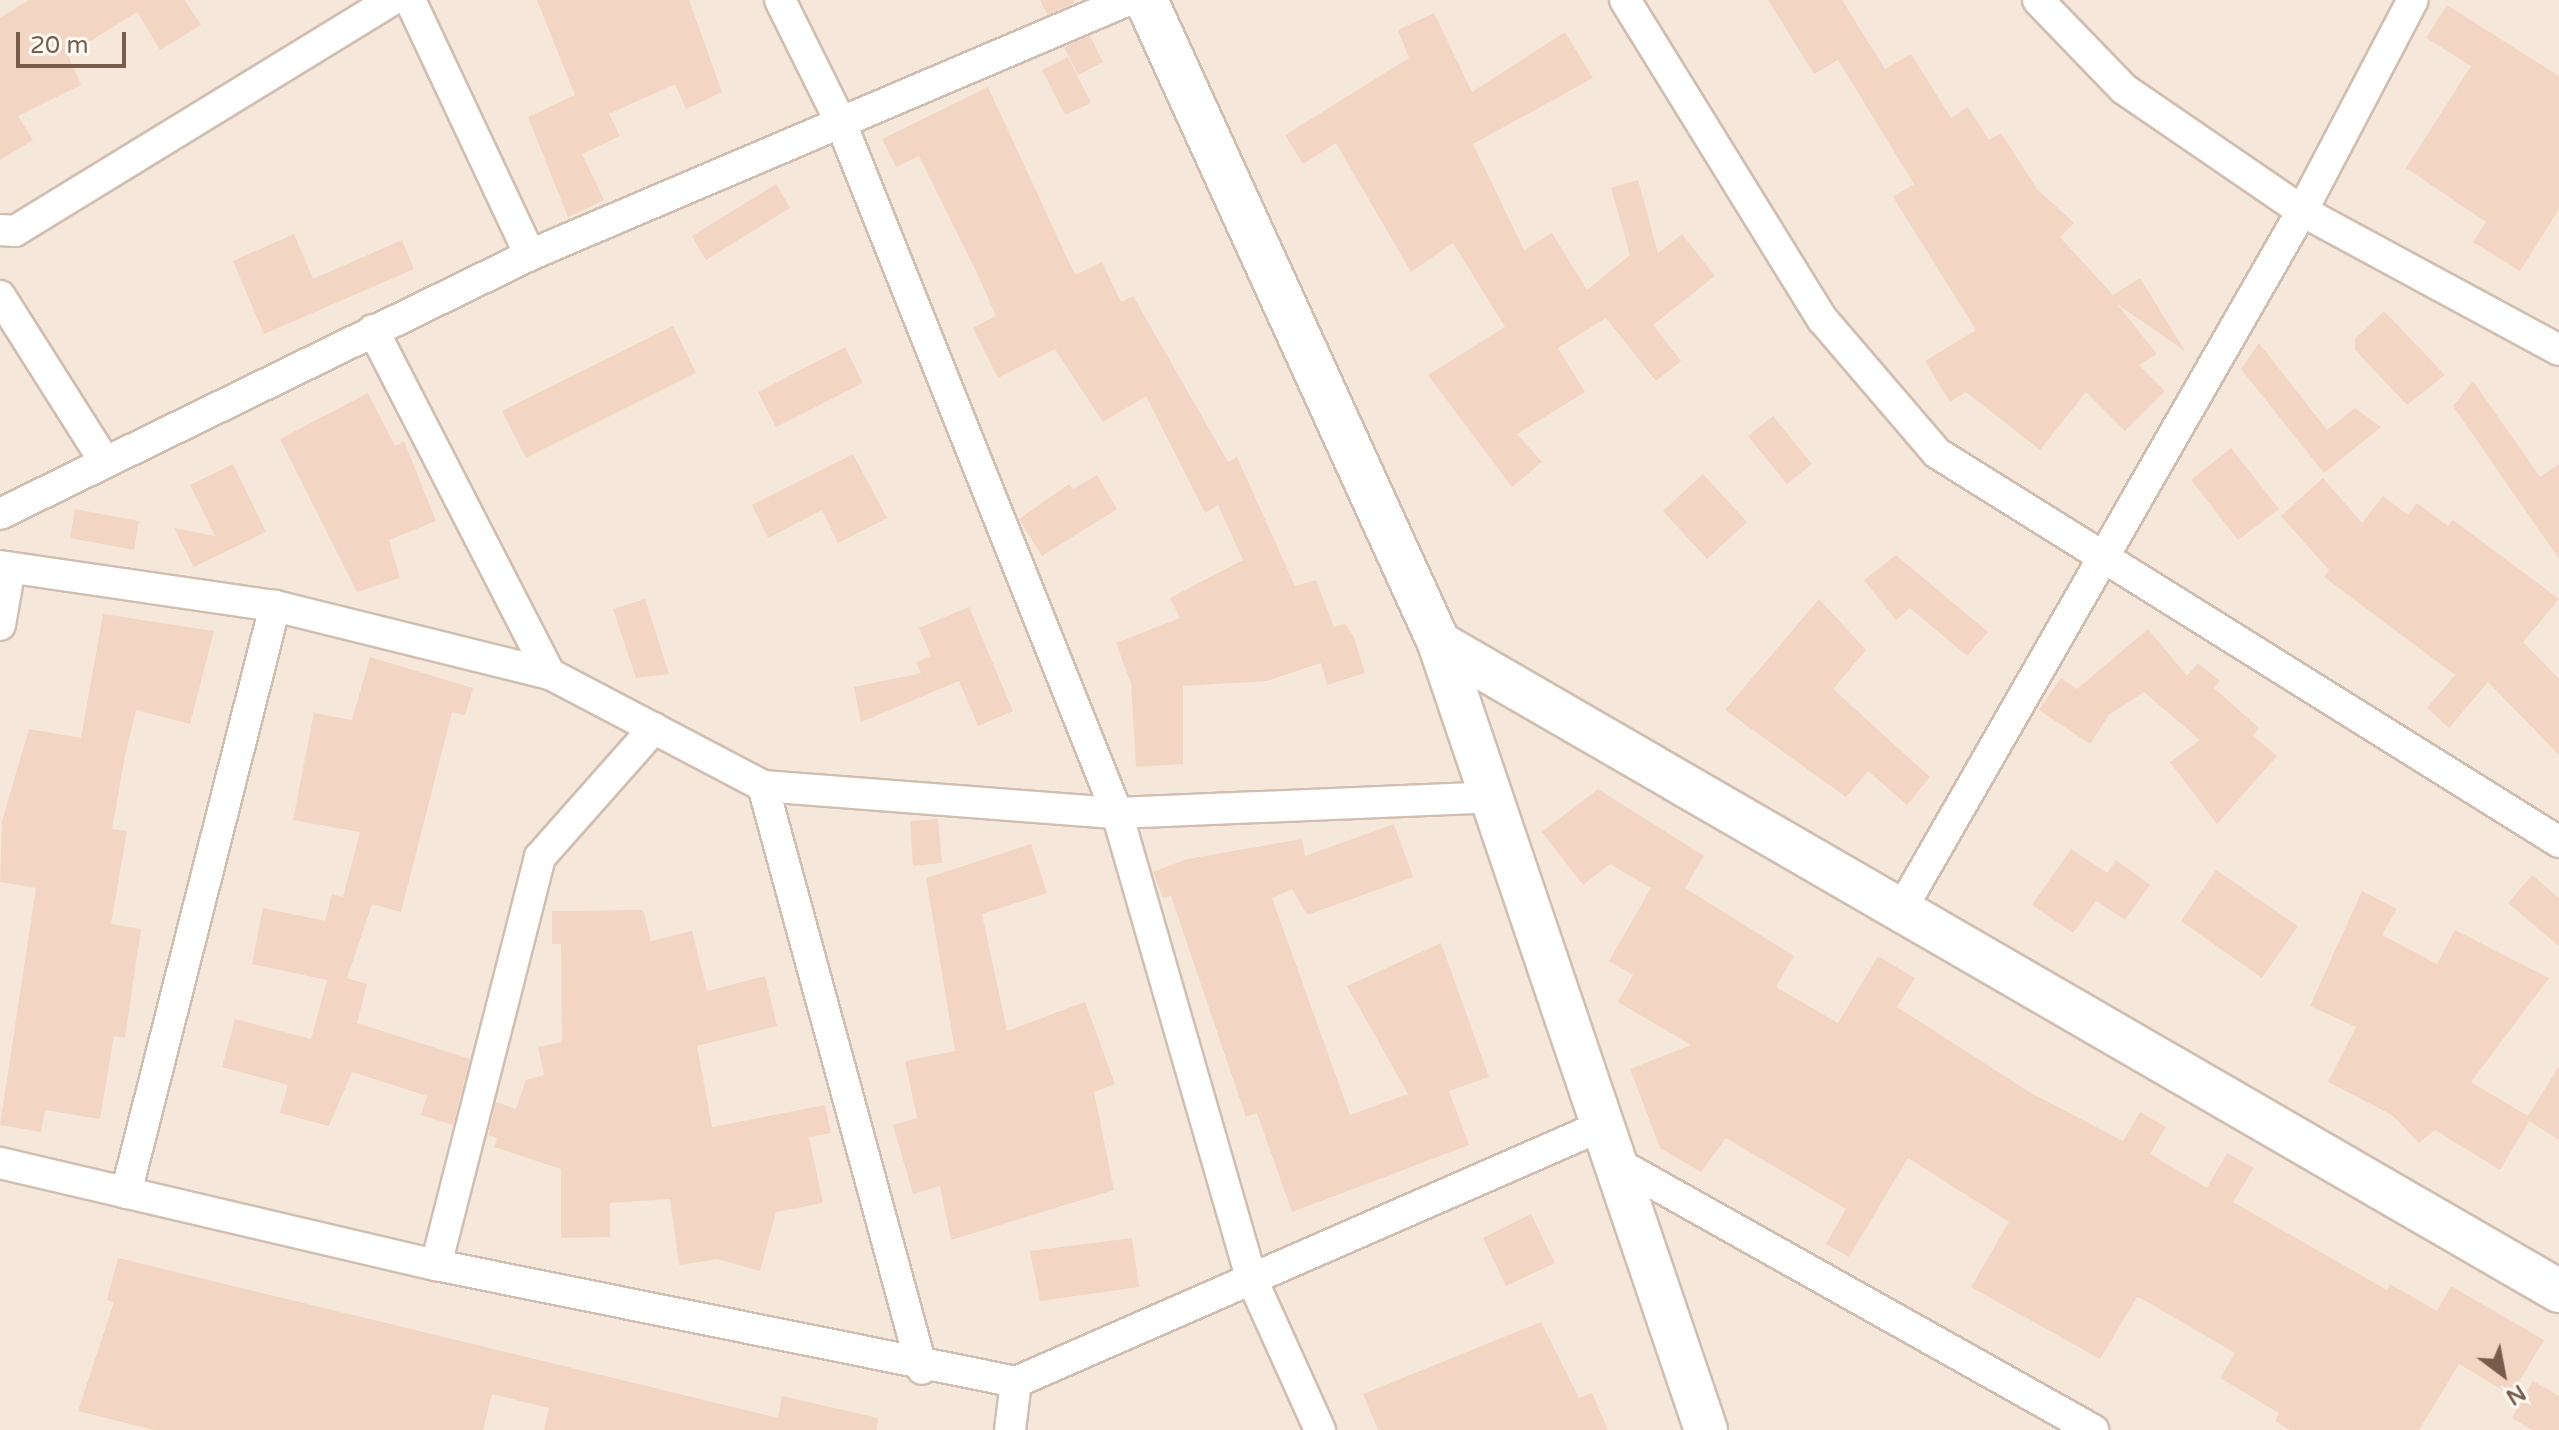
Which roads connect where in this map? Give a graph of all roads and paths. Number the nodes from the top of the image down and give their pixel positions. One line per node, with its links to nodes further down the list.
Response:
1 (392, 0): 11 (street)
2 (410, 0): 12 (street)
3 (780, 0): 9 (street)
4 (1128, 0): 9 (street)
5 (1146, 0): 22 (street)
6 (1625, 0): 18 (street)
7 (2038, 0): 10 (street)
8 (2413, 0): 10 (street)
9 (841, 123): 12 (street); 27 (street)
10 (2302, 211): 15 (street); 18 (street)
11 (0, 230)
12 (530, 255): 14 (street)
13 (0, 296): 16 (street)
14 (373, 330): 16 (street); 23 (street)
15 (2559, 350)
16 (105, 462): 17 (street)
17 (0, 514)
18 (2101, 561): 28 (street); 29 (street)
19 (5, 567): 20 (street); 21 (street)
20 (275, 606): 23 (street); 33 (street)
21 (0, 625)
22 (1439, 643): 26 (street); 29 (street)
23 (550, 674): 24 (street)
24 (654, 728): 25 (street); 34 (street)
25 (763, 786): 27 (street); 37 (street)
26 (1492, 797): 27 (street); 30 (street)
27 (1117, 813): 35 (street)
28 (2559, 842)
29 (1901, 910): 36 (street)
30 (1606, 1124): 32 (street); 35 (street)
31 (0, 1163): 33 (street)
32 (1619, 1164): 41 (street); 42 (street)
33 (126, 1193): 34 (street)
34 (436, 1265): 37 (street)
35 (1250, 1275): 38 (street); 40 (street)
36 (2559, 1291)
37 (922, 1369): 38 (street)
38 (1016, 1382): 39 (street)
39 (1010, 1430)
40 (1320, 1430)
41 (1706, 1430)
42 (2093, 1430)

